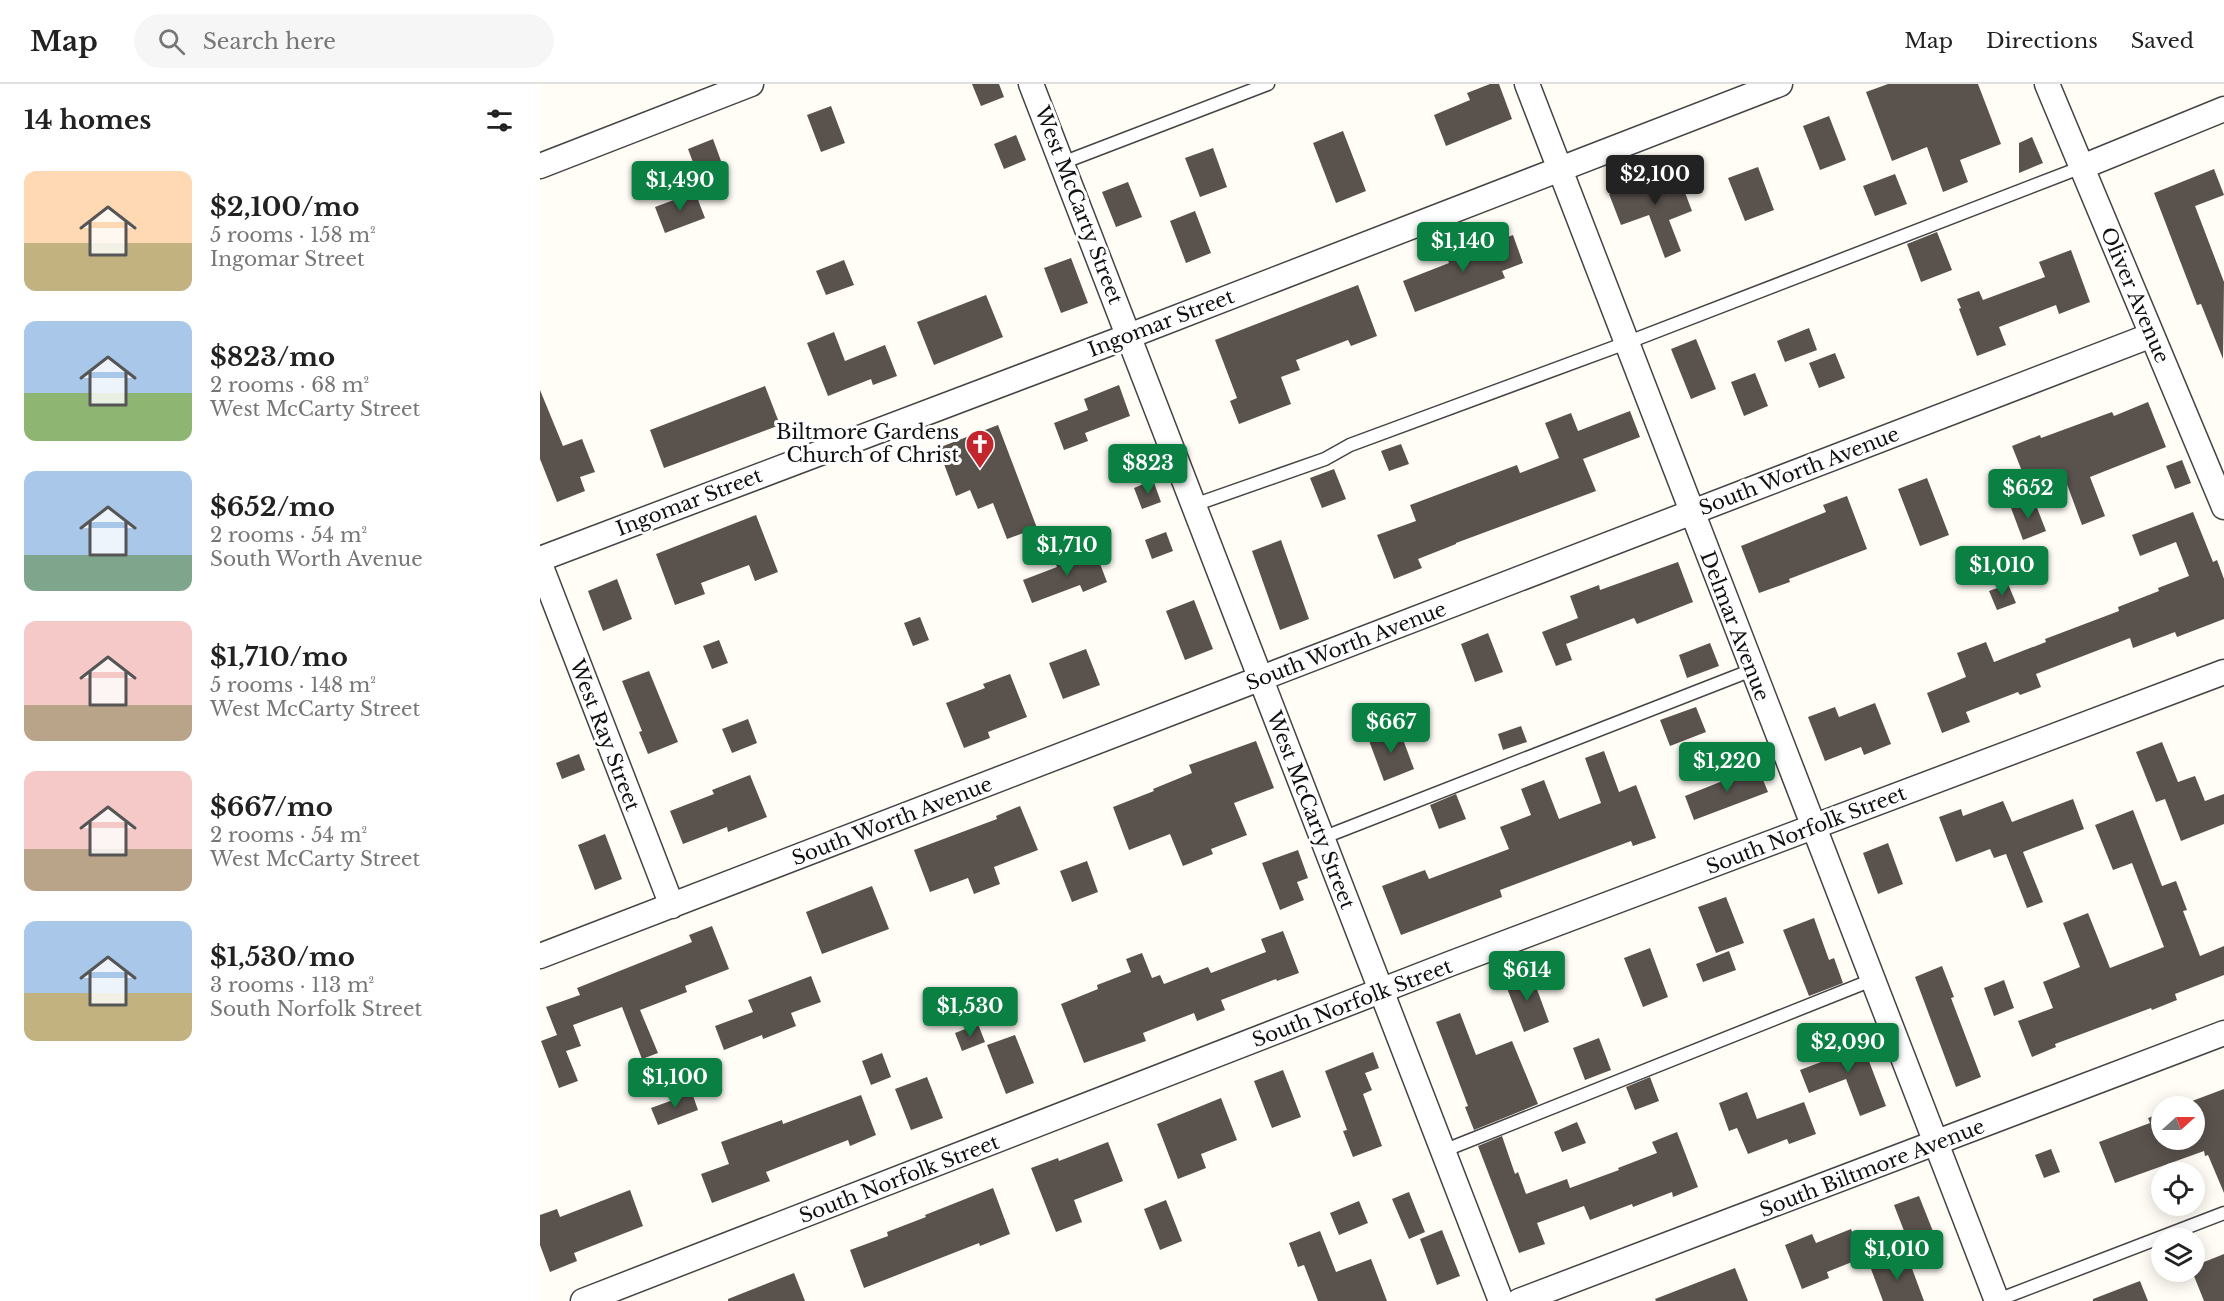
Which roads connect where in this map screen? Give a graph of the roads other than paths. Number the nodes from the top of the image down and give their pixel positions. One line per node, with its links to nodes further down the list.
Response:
1 (751, 84): 9 (street)
2 (1031, 84): 8 (street, West McCarty Street)
3 (1268, 84): 8 (lane)
4 (1527, 84): 11 (street, Delmar Avenue)
5 (1780, 84): 11 (street, Ingomar Street)
6 (2047, 84): 10 (street, Oliver Avenue)
7 (2224, 109): 10 (street)
8 (1062, 163): 13 (street, West McCarty Street)
9 (540, 166)
10 (2082, 167): 12 (street, Oliver Avenue); 14 (lane)
11 (1559, 169): 13 (street, Ingomar Street); 14 (street, Delmar Avenue)
12 (2152, 335): 16 (street, Oliver Avenue); 17 (street, South Worth Avenue)
13 (1129, 336): 15 (street, West McCarty Street); 18 (street, Ingomar Street)
14 (1626, 343): 15 (lane); 17 (street, Delmar Avenue)
15 (1194, 505): 22 (street, West McCarty Street)
16 (2224, 507)
17 (1692, 512): 20 (street, Delmar Avenue); 22 (street, South Worth Avenue)
18 (540, 559)
19 (540, 564): 25 (street, West Ray Street)
20 (1752, 670): 23 (street, Delmar Avenue); 24 (lane)
21 (2224, 672): 23 (street, South Norfolk Street)
22 (1261, 678): 24 (street, West McCarty Street); 25 (street, South Worth Avenue)
23 (1813, 827): 27 (street, Delmar Avenue); 28 (street, South Norfolk Street)
24 (1322, 838): 28 (street, West McCarty Street)
25 (672, 906): 26 (street, South Worth Avenue)
26 (540, 956)
27 (1872, 980): 30 (street, Delmar Avenue); 31 (lane)
28 (1380, 992): 31 (street, West McCarty Street); 33 (street, South Norfolk Street)
29 (2224, 1033): 30 (street, South Biltmore Avenue)
30 (1935, 1144): 35 (street, South Biltmore Avenue); 36 (street, Delmar Avenue)
31 (1443, 1151): 34 (street, West McCarty Street)
32 (2224, 1213): 36 (lane)
33 (583, 1301)
34 (1501, 1301)
35 (1519, 1301)
36 (1996, 1301)

